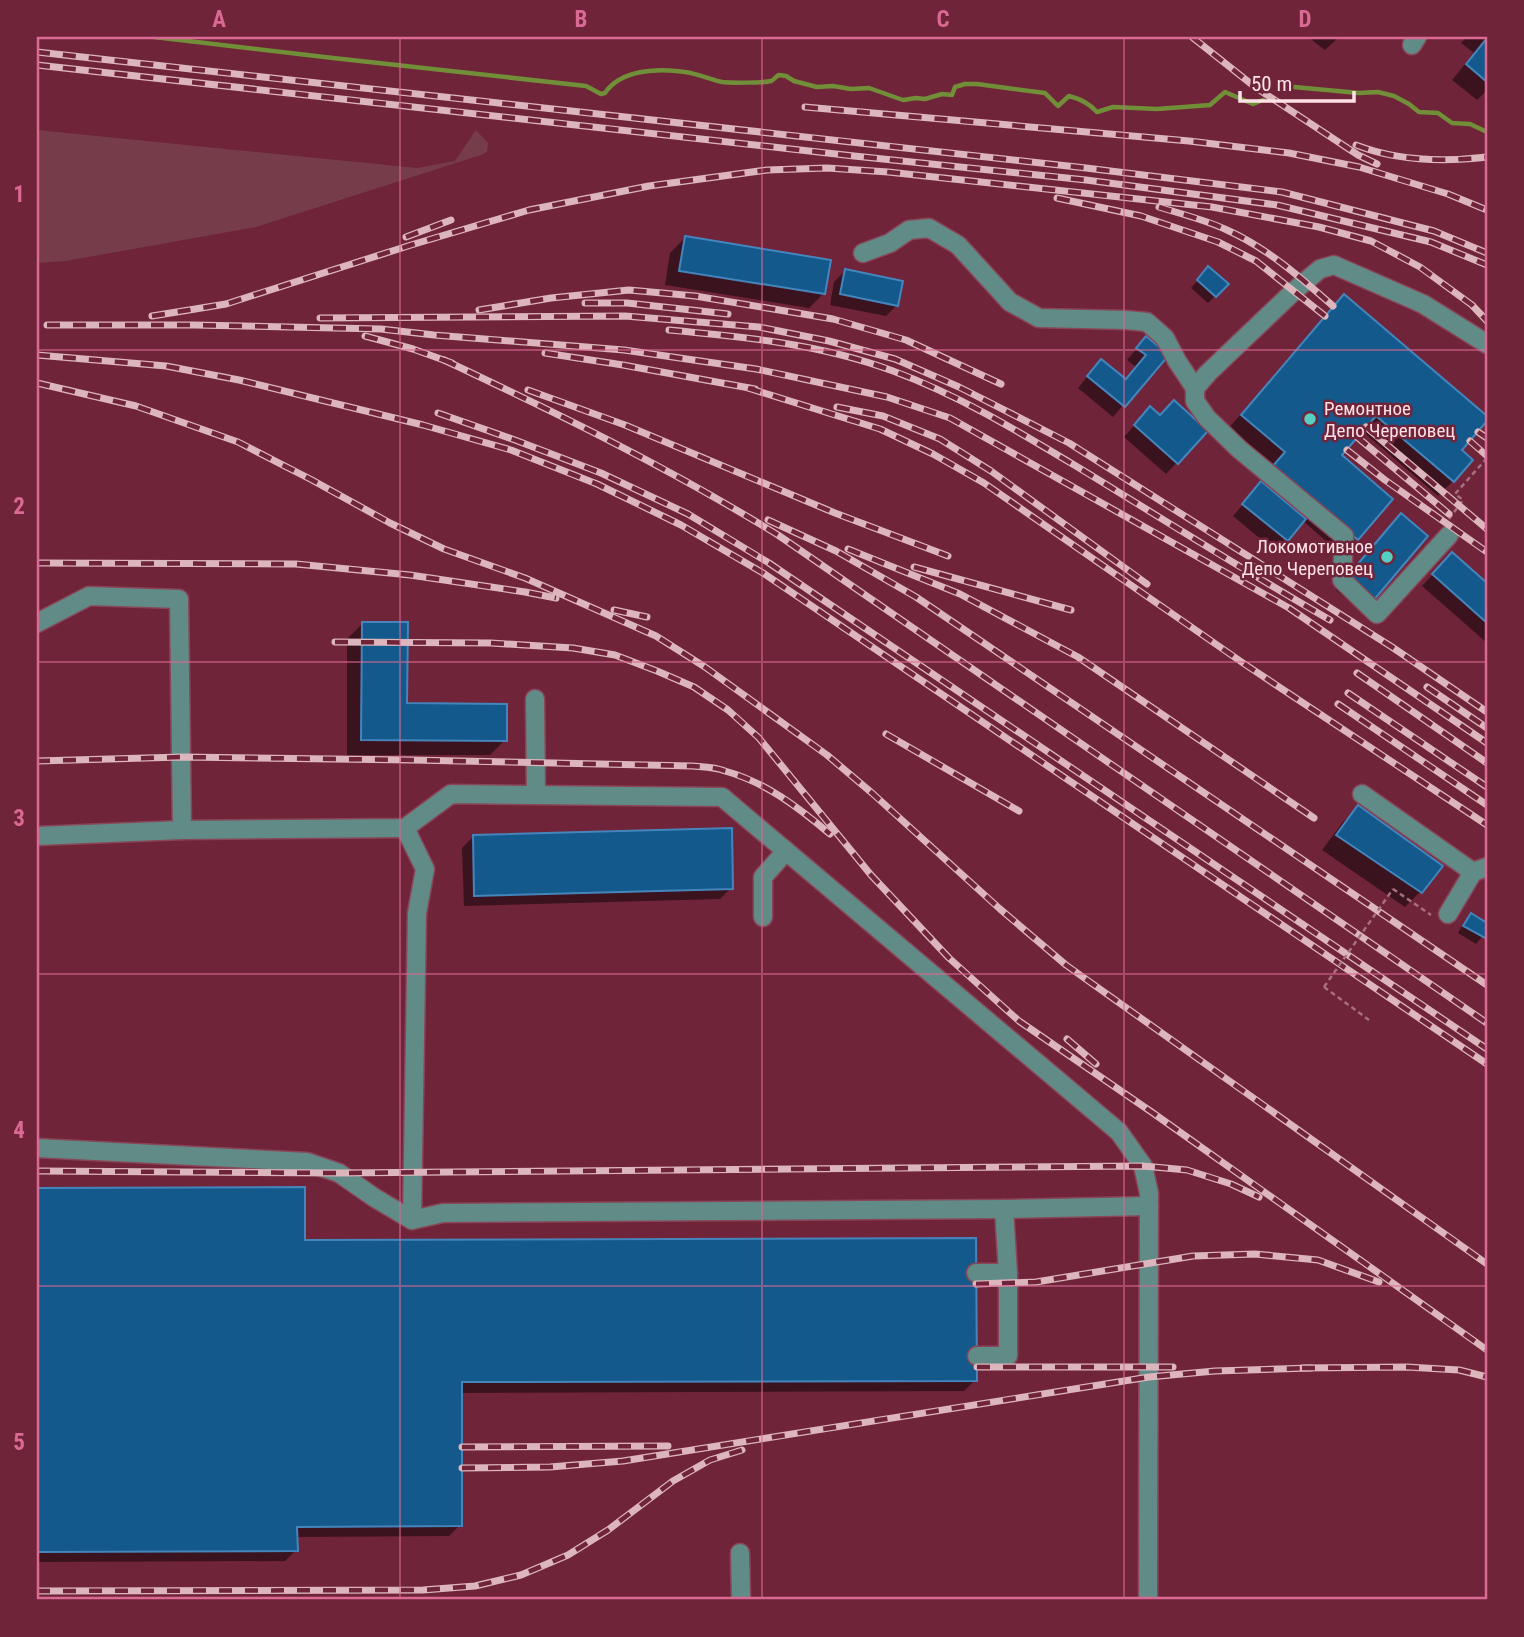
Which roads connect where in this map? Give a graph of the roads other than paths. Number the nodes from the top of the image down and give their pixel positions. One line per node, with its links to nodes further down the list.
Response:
1 (863, 253): 3 (street)
2 (1487, 344): 3 (street)
3 (1195, 388): 4 (street)
4 (1449, 534)
5 (37, 623): 10 (street)
6 (535, 699): 7 (street)
7 (536, 794): 9 (street); 12 (street)
8 (1362, 794): 13 (street)
9 (405, 828): 10 (street); 19 (street)
10 (182, 831): 11 (street)
11 (37, 836)
12 (786, 851): 15 (street); 17 (street)
13 (1480, 870): 14 (street)
14 (1440, 915)
15 (763, 917)
16 (37, 1148): 19 (street)
17 (1149, 1206): 18 (street); 25 (street)
18 (1004, 1209): 19 (street); 21 (street)
19 (412, 1220)
20 (976, 1273): 21 (street)
21 (1008, 1273): 22 (street)
22 (976, 1356)
23 (740, 1553): 24 (street)
24 (741, 1600)
25 (1148, 1600)

